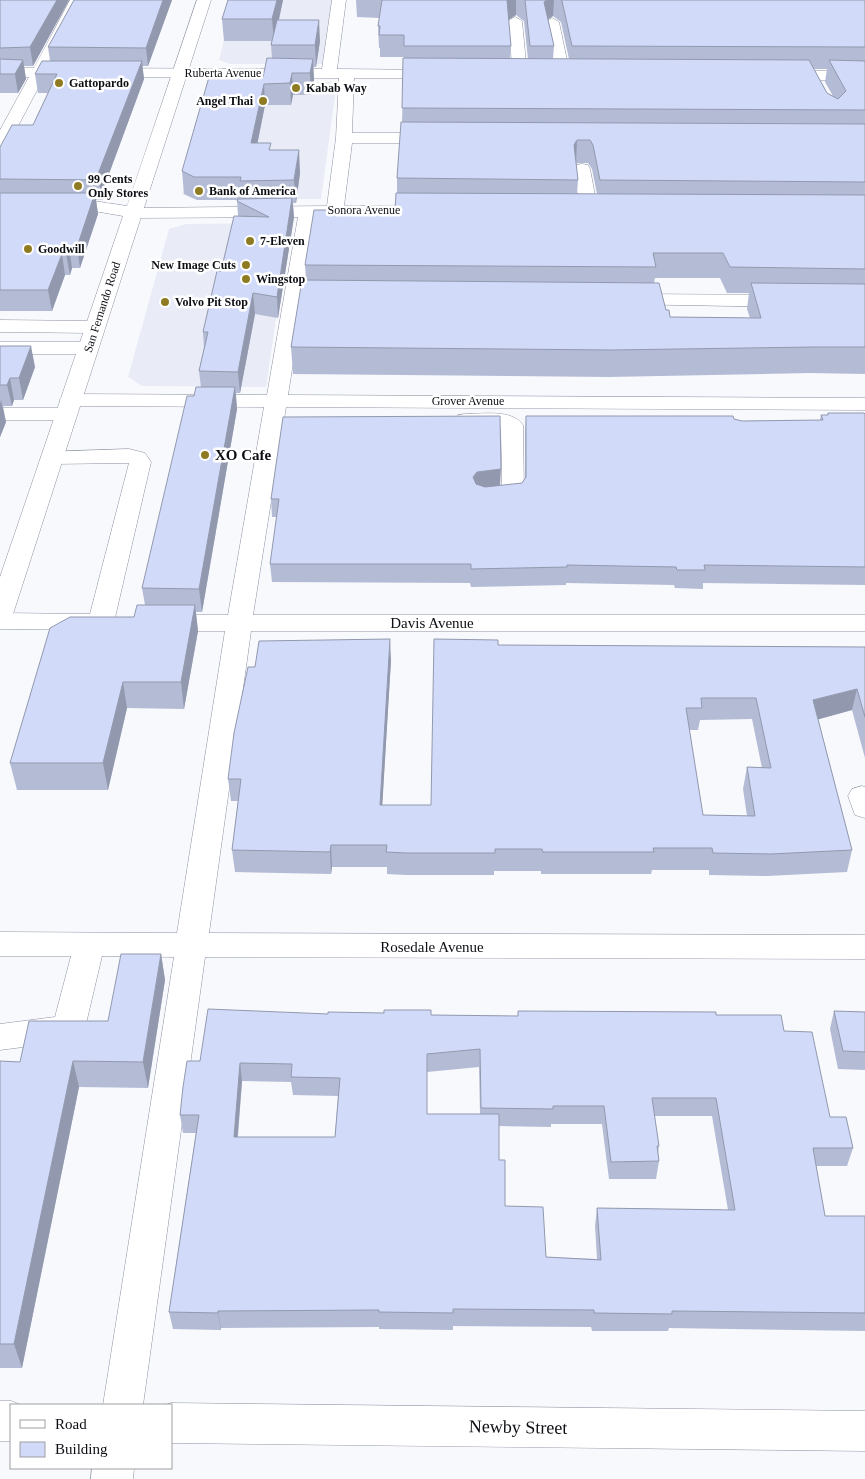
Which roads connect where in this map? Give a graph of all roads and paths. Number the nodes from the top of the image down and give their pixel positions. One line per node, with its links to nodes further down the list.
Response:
1 (77, 0): 7 (street)
2 (204, 0): 8 (street, San Fernando Road)
3 (339, 0): 10 (street)
4 (515, 14): 13 (street)
5 (552, 22): 13 (street)
6 (0, 72): 7 (street, Ruberta Avenue)
7 (38, 72): 8 (street, Ruberta Avenue); 18 (street)
8 (181, 73): 10 (street, Ruberta Avenue); 27 (street, San Fernando Road)
9 (347, 73): 10 (street, Ruberta Avenue); 11 (street, Ruberta Avenue); 16 (street)
10 (329, 74)
11 (451, 74)
12 (500, 74): 13 (street)
13 (520, 74)
14 (762, 76): 15 (street)
15 (865, 76)
16 (344, 138): 17 (street); 20 (street)
17 (450, 138)
18 (0, 145)
19 (582, 169): 25 (street)
20 (335, 209): 22 (street, Sonora Avenue); 23 (street, Sonora Avenue)
21 (3, 210): 27 (street, Sonora Avenue)
22 (308, 210): 27 (street, Sonora Avenue); 28 (street)
23 (449, 210)
24 (569, 211): 25 (street)
25 (589, 211): 26 (street)
26 (608, 211)
27 (134, 212): 33 (street, San Fernando Road)
28 (292, 298): 29 (street); 36 (street)
29 (312, 298)
30 (608, 300): 31 (street)
31 (806, 301)
32 (0, 326): 33 (street)
33 (95, 327): 35 (street, San Fernando Road)
34 (0, 348): 35 (street)
35 (88, 348): 38 (street, San Fernando Road)
36 (275, 400): 38 (street, Grover Avenue); 40 (street, Grover Avenue); 46 (street)
37 (865, 404): 40 (street, Grover Avenue)
38 (68, 407): 39 (street, Grover Avenue); 41 (street, San Fernando Road)
39 (0, 414)
40 (481, 414): 42 (street)
41 (52, 457): 43 (street, San Fernando Road); 45 (street)
42 (485, 496)
43 (0, 614)
44 (0, 621): 45 (street, Davis Avenue)
45 (121, 623): 46 (street, Davis Avenue)
46 (239, 623): 47 (street, Davis Avenue); 50 (street)
47 (865, 623)
48 (0, 944): 49 (street, Rosedale Avenue)
49 (89, 945): 50 (street, Rosedale Avenue); 52 (street)
50 (191, 946): 51 (street, Rosedale Avenue); 53 (street)
51 (865, 947)
52 (0, 1037)
53 (123, 1404)
54 (172, 1423): 55 (street, Newby Street)
55 (865, 1430)

